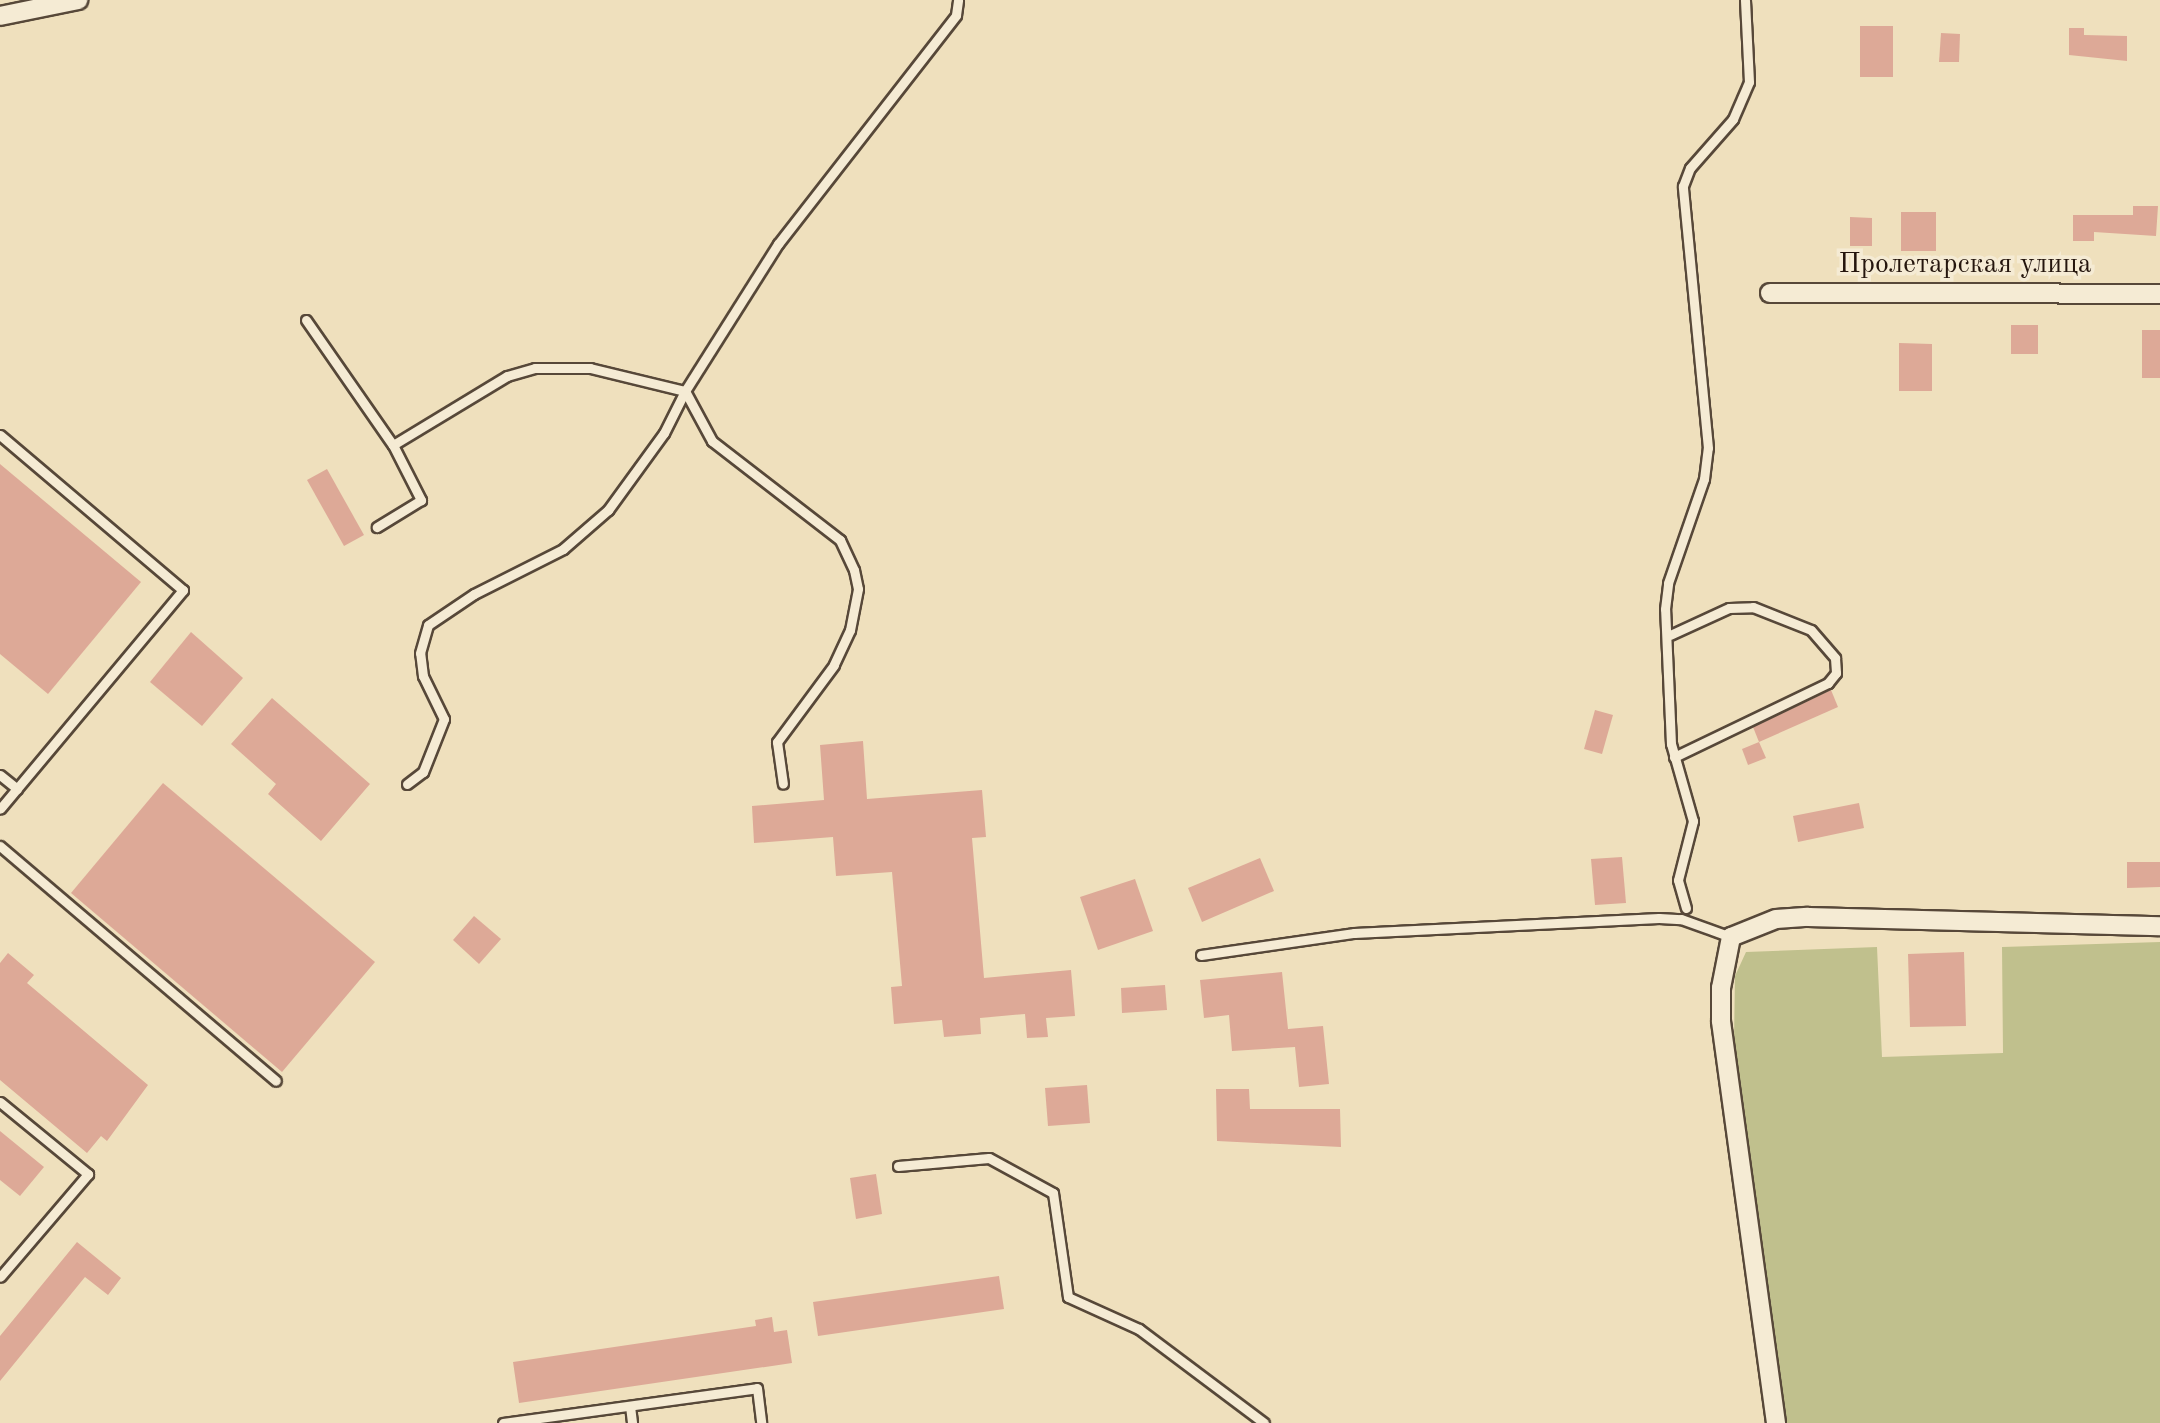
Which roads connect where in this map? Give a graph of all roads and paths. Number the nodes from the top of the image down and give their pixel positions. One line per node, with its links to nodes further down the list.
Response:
1 (78, 0): 4 (street)
2 (958, 0): 8 (lane)
3 (1745, 0): 12 (lane)
4 (0, 16)
5 (1770, 293): 6 (street, Пролетарская улица)
6 (2160, 294)
7 (306, 320): 10 (lane)
8 (685, 391): 10 (lane); 15 (lane); 16 (lane)
9 (0, 435): 17 (lane)
10 (393, 445): 11 (lane)
11 (377, 527)
12 (1670, 635): 13 (lane); 13 (lane)
13 (1674, 757): 20 (lane)
14 (0, 775): 17 (lane)
15 (407, 784)
16 (783, 784)
17 (17, 789): 18 (lane)
18 (0, 809)
19 (0, 846): 24 (lane)
20 (1686, 908)
21 (2160, 926): 22 (street)
22 (1731, 937): 23 (lane); 33 (street)
23 (1201, 955)
24 (276, 1081)
25 (0, 1102): 27 (lane)
26 (898, 1166): 32 (lane)
27 (0, 1277)
28 (630, 1406): 29 (lane); 30 (lane); 31 (lane)
29 (503, 1423)
30 (632, 1423)
31 (761, 1423)
32 (1264, 1423)
33 (1776, 1423)

